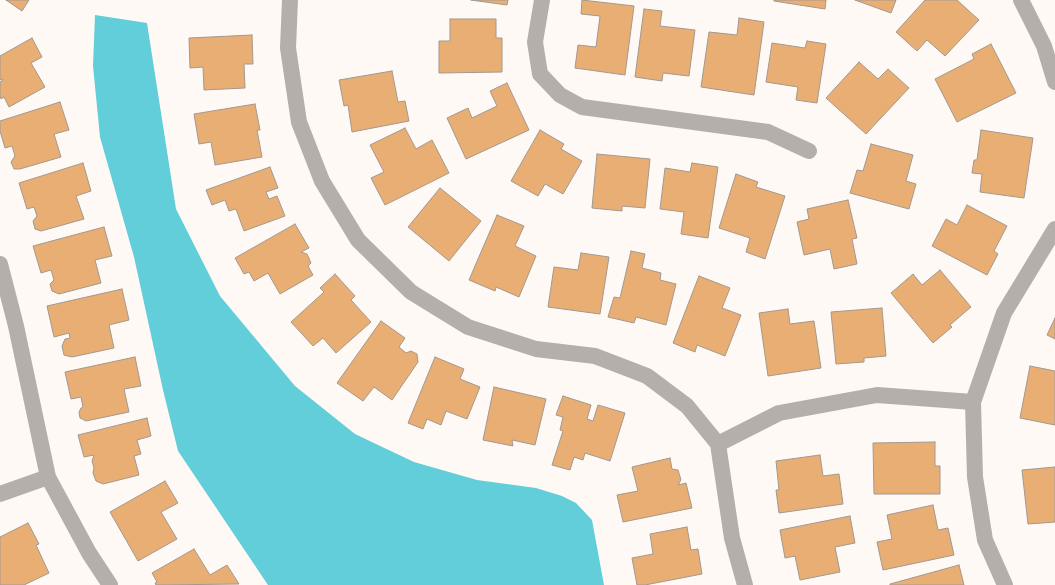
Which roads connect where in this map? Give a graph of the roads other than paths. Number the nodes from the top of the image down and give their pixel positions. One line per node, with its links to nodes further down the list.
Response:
1 (290, 0): 9 (street)
2 (542, 0): 5 (street)
3 (1021, 0): 4 (street)
4 (1055, 82)
5 (809, 151)
6 (1055, 229): 8 (street)
7 (0, 264): 10 (street)
8 (972, 402): 9 (street); 14 (street)
9 (718, 444): 13 (street)
10 (48, 477): 11 (street); 12 (street)
11 (0, 494)
12 (110, 585)
13 (745, 585)
14 (1005, 585)

